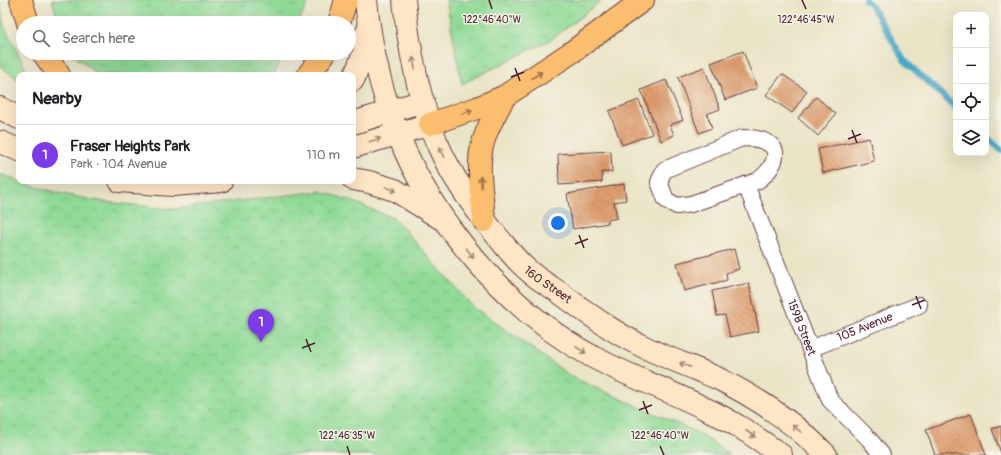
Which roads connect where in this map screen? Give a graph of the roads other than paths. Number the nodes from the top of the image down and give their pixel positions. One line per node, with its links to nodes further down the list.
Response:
1 (21, 0): 6 (highway)
2 (346, 0): 7 (highway)
3 (404, 0): 14 (street, 160 Street, one-way to 3)
4 (643, 0): 13 (highway, one-way to 4)
5 (367, 10): 12 (street); 16 (street)
6 (26, 16)
7 (341, 16)
8 (48, 60): 10 (highway)
9 (320, 60): 11 (highway)
10 (57, 72)
11 (310, 72)
12 (356, 72)
13 (504, 96): 19 (highway, one-way to 13); 28 (highway, one-way to 13)
14 (423, 101): 16 (street); 19 (street, 160 Street)
15 (0, 108): 17 (street)
16 (390, 111): 18 (street); 20 (street)
17 (16, 116)
18 (356, 123)
19 (430, 124): 20 (street); 28 (street, 160 Street, one-way to 19)
20 (398, 133): 22 (street, one-way to 20); 29 (street)
21 (0, 142): 23 (street)
22 (356, 146)
23 (16, 149)
24 (356, 179): 29 (street, one-way to 29)
25 (160, 184): 26 (street)
26 (185, 184)
27 (746, 185): 27 (street); 31 (street, 159B Street)
28 (484, 221): 33 (street, 160 Street, one-way to 28)
29 (446, 222): 32 (street, one-way to 32)
30 (919, 305): 31 (street, 105 Avenue)
31 (810, 349): 34 (street, 159B Street)
32 (782, 455)
33 (826, 455)
34 (882, 455)

